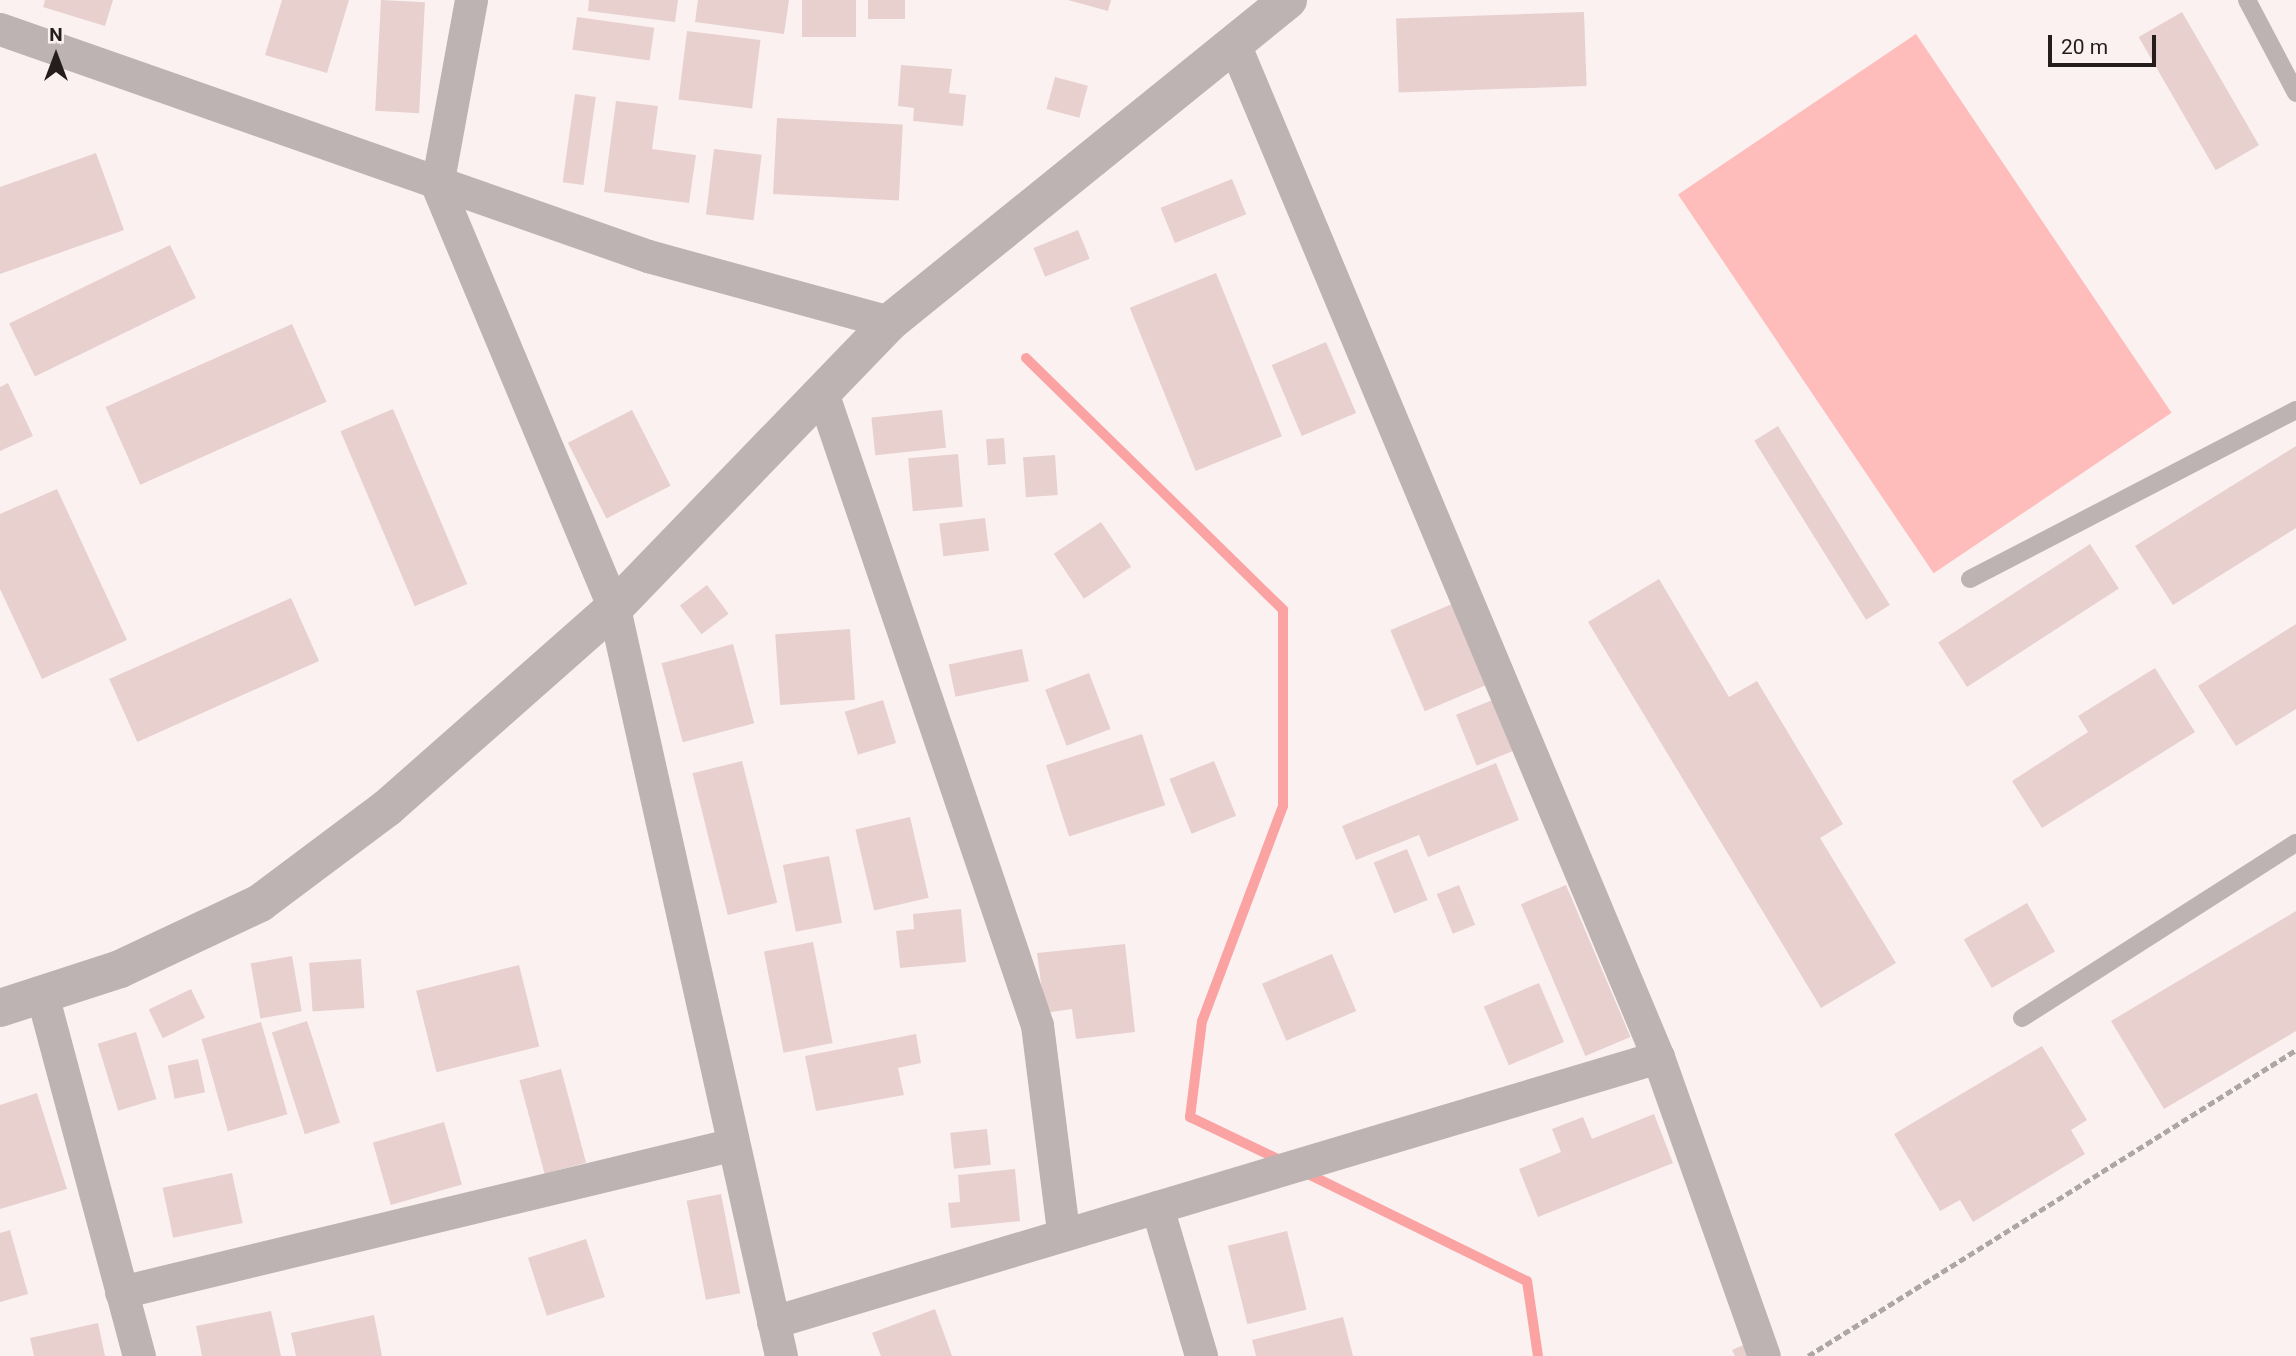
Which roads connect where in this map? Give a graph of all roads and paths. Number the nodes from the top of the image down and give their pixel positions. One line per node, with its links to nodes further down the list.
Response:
1 (471, 0): 7 (street)
2 (1288, 0): 5 (street)
3 (2247, 0): 6 (lane)
4 (0, 29): 7 (street)
5 (1235, 46): 8 (street); 18 (street)
6 (2296, 93)
7 (437, 185): 8 (street); 12 (street)
8 (890, 323): 9 (street)
9 (824, 398): 12 (street); 21 (street)
10 (2296, 410): 11 (lane)
11 (1970, 579)
12 (614, 608): 14 (street); 19 (street)
13 (2296, 843): 16 (lane)
14 (43, 998): 15 (street); 22 (street)
15 (0, 1008)
16 (2022, 1018)
17 (2296, 1050): 28 (path)
18 (1658, 1057): 20 (street); 27 (street)
19 (730, 1145): 22 (street); 23 (street)
20 (1157, 1206): 21 (street); 26 (street)
21 (1063, 1232): 23 (street)
22 (121, 1292): 24 (street)
23 (773, 1322): 25 (street)
24 (139, 1356)
25 (781, 1356)
26 (1202, 1356)
27 (1764, 1356)
28 (1808, 1356)

